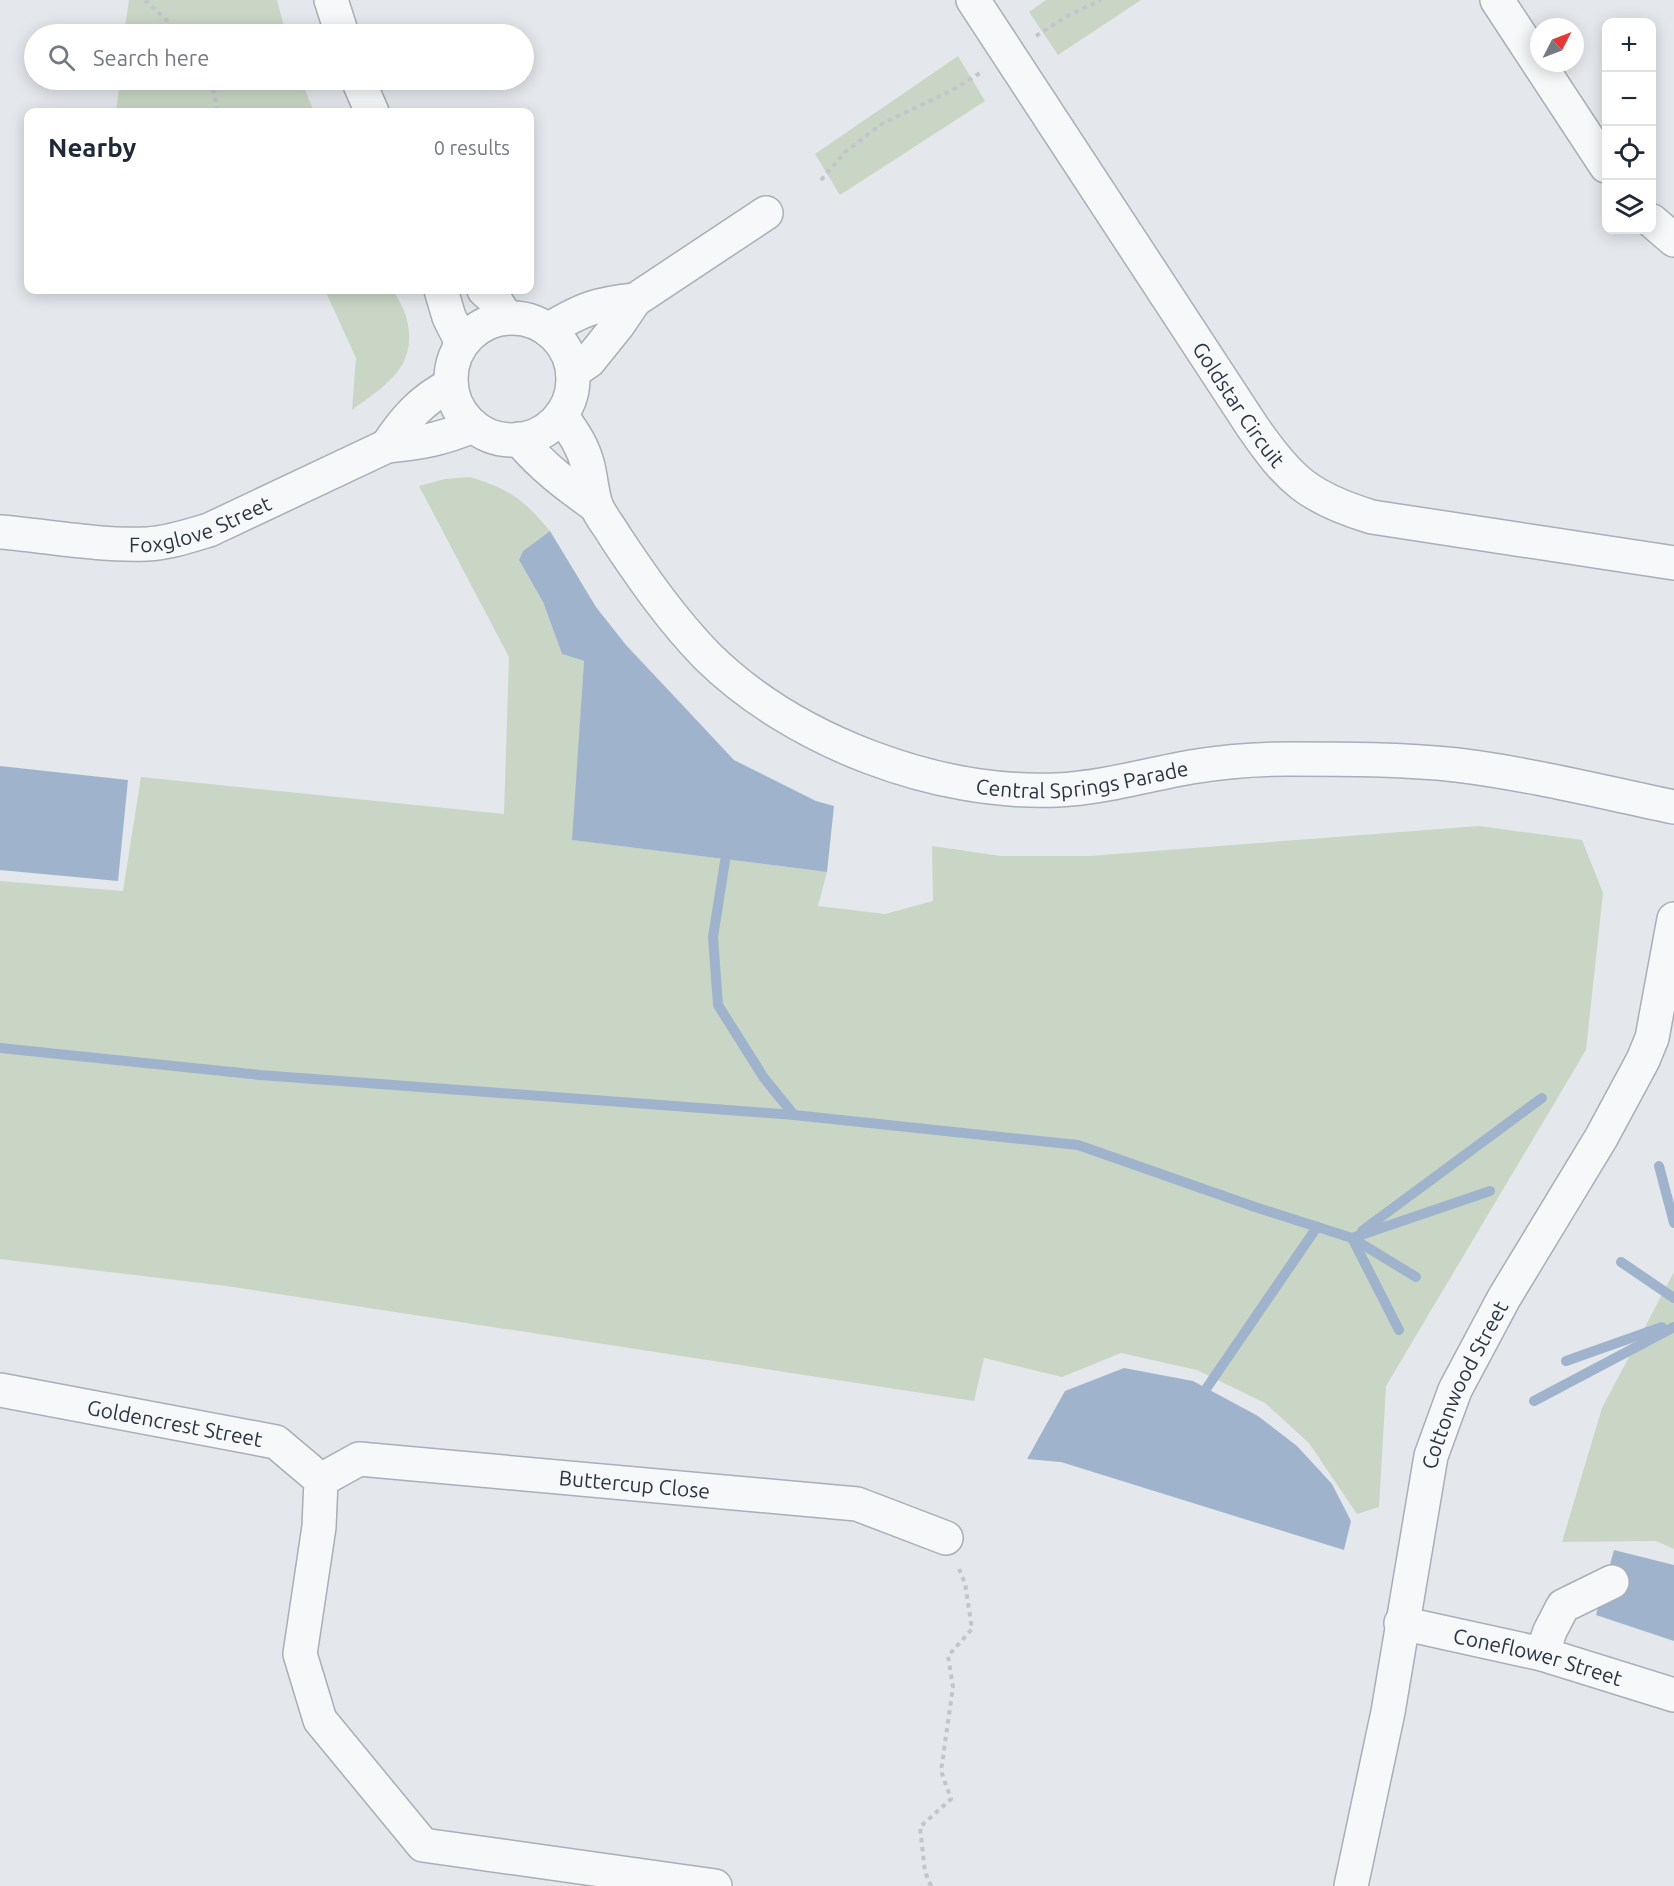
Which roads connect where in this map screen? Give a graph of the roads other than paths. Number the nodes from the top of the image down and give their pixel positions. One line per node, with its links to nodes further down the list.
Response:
1 (331, 0): 4 (street)
2 (973, 0): 25 (street, Goldstar Circuit)
3 (1497, 0): 7 (street)
4 (339, 24)
5 (362, 90): 6 (street)
6 (370, 108)
7 (1602, 160)
8 (766, 213): 13 (street)
9 (1656, 224): 10 (street)
10 (1674, 240)
11 (442, 294): 16 (street)
12 (488, 294): 14 (street)
13 (635, 300): 15 (street); 17 (street)
14 (506, 317): 15 (street); 16 (street)
15 (548, 330): 17 (street)
16 (462, 343): 18 (street)
17 (573, 372): 19 (street)
18 (451, 386): 20 (street); 22 (street)
19 (561, 415): 21 (street); 23 (street, Central Springs Parade)
20 (473, 426): 21 (street); 22 (street, Foxglove Street)
21 (519, 439): 23 (street, Central Springs Parade)
22 (387, 446): 24 (street, Foxglove Street)
23 (596, 506): 26 (street, Central Springs Parade)
24 (0, 532)
25 (1674, 563)
26 (1674, 807)
27 (1674, 919): 32 (street, Cottonwood Street)
28 (0, 1390): 29 (street, Goldencrest Street)
29 (321, 1480): 30 (street, Buttercup Close); 35 (street)
30 (946, 1538)
31 (1612, 1582): 33 (street)
32 (1401, 1623): 33 (street, Coneflower Street); 37 (street, Cottonwood Street)
33 (1542, 1654): 34 (street, Coneflower Street)
34 (1674, 1695)
35 (524, 1873): 36 (street)
36 (715, 1886)
37 (1351, 1886)

